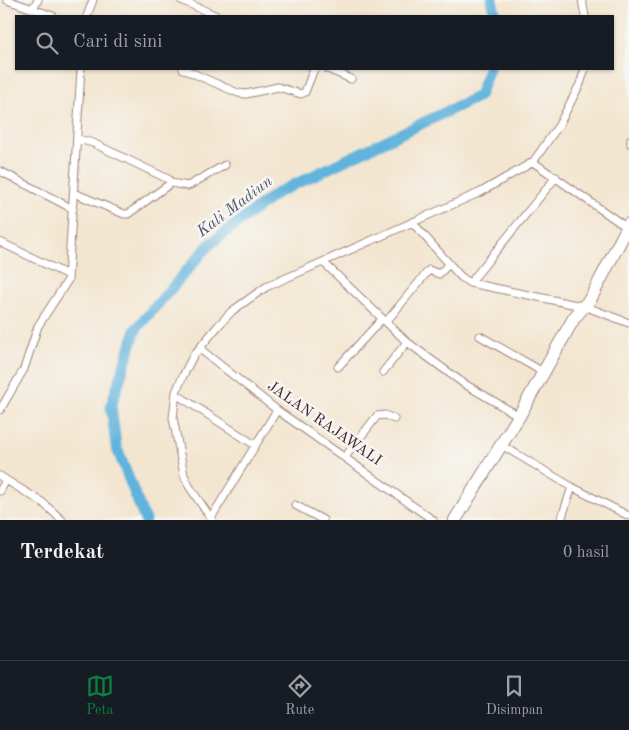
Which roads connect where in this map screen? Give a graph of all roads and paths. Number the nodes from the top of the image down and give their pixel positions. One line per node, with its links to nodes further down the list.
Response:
1 (7, 0): 6 (street)
2 (38, 0): 6 (street)
3 (93, 0): 8 (street)
4 (181, 0): 9 (street)
5 (582, 0): 10 (street)
6 (32, 9): 7 (street)
7 (50, 15)
8 (87, 15)
9 (215, 15)
10 (585, 15)
11 (82, 70): 18 (street)
12 (185, 70): 13 (street)
13 (314, 70)
14 (330, 70): 16 (street)
15 (585, 70): 20 (street)
16 (350, 78)
17 (629, 138): 19 (lane)
18 (78, 139): 24 (street); 25 (street)
19 (629, 145)
20 (533, 162): 23 (street); 27 (street)
21 (224, 165): 24 (street)
22 (0, 171): 26 (street)
23 (556, 177): 28 (street); 33 (street)
24 (171, 183): 25 (street)
25 (74, 193): 26 (street)
26 (73, 209): 32 (street)
27 (412, 222): 30 (street); 31 (street)
28 (628, 227): 34 (highway)
29 (0, 242): 32 (street)
30 (323, 262): 35 (street); 39 (street)
31 (449, 264): 33 (street); 35 (street)
32 (68, 275): 44 (street)
33 (470, 283): 34 (street)
34 (587, 304): 36 (street); 42 (highway); 49 (highway)
35 (384, 320): 38 (street); 40 (street)
36 (629, 323)
37 (480, 336): 42 (street)
38 (407, 342): 41 (street); 46 (street)
39 (200, 349): 43 (street); 45 (street, JALAN RAJAWALI)
40 (338, 366)
41 (383, 372)
42 (543, 372): 46 (highway)
43 (176, 394): 48 (street); 56 (street)
44 (0, 410)
45 (277, 410): 48 (street); 50 (street, JALAN RAJAWALI)
46 (519, 416): 60 (highway)
47 (394, 419): 50 (street)
48 (255, 445): 56 (street)
49 (508, 449): 52 (street); 61 (highway)
50 (345, 457): 59 (street, JALAN RAJAWALI)
51 (3, 478): 53 (street); 57 (street)
52 (572, 487): 55 (street); 62 (street)
53 (0, 491)
54 (295, 504): 58 (street)
55 (629, 516)
56 (211, 519)
57 (62, 520)
58 (323, 520)
59 (433, 520)
60 (455, 520)
61 (464, 520)
62 (561, 520)

